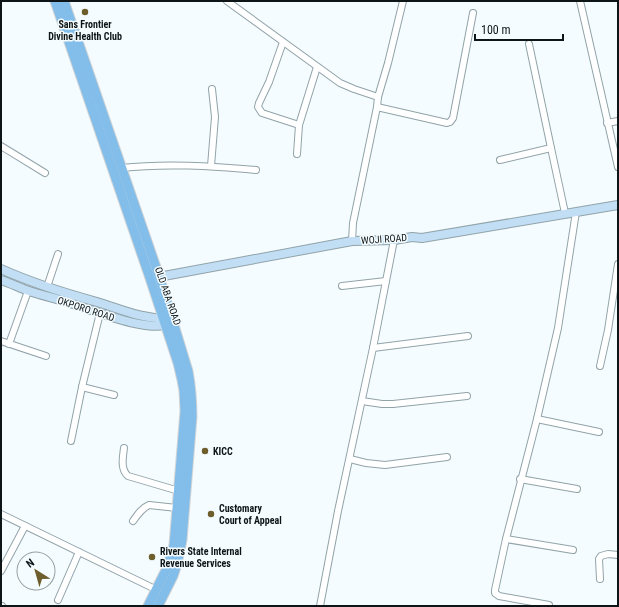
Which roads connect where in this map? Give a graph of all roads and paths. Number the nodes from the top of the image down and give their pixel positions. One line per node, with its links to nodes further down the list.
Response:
1 (55, 1): 33 (main road, OLD ABA ROAD)
2 (64, 1): 22 (main road, OLD ABA ROAD)
3 (227, 1): 7 (street)
4 (403, 1): 11 (street)
5 (580, 1): 14 (street)
6 (473, 13): 12 (street)
7 (283, 42): 9 (street); 15 (street)
8 (529, 44): 17 (street)
9 (317, 67): 11 (street); 15 (street)
10 (212, 89): 20 (street)
11 (378, 97): 12 (street)
12 (377, 107): 29 (street)
13 (618, 121): 14 (street)
14 (607, 123): 21 (street)
15 (299, 125): 18 (street)
16 (1, 146): 24 (street)
17 (551, 148): 19 (street); 27 (street)
18 (297, 154)
19 (500, 160)
20 (211, 166): 22 (street); 23 (street)
21 (618, 167)
22 (121, 168): 33 (main road, OLD ABA ROAD)
23 (256, 170)
24 (45, 173)
25 (618, 205): 26 (main road, WOJI ROAD)
26 (576, 212): 27 (main road, WOJI ROAD); 51 (street)
27 (565, 214): 28 (main road, WOJI ROAD)
28 (394, 240): 29 (main road, WOJI ROAD); 35 (street)
29 (352, 241): 33 (main road, WOJI ROAD)
30 (58, 254): 37 (street)
31 (618, 264): 46 (street)
32 (1, 269): 37 (main road, OKPORO ROAD)
33 (154, 277): 40 (main road, OLD ABA ROAD)
34 (1, 280): 38 (main road, OKPORO ROAD)
35 (386, 281): 36 (street); 44 (street)
36 (342, 286)
37 (47, 287): 40 (main road, OKPORO ROAD)
38 (28, 290): 39 (main road, OKPORO ROAD); 43 (street)
39 (100, 313): 40 (main road, OKPORO ROAD); 47 (street)
40 (168, 321): 59 (main road, OLD ABA ROAD); 74 (main road, OLD ABA ROAD)
41 (468, 336): 44 (street)
42 (1, 341): 43 (street)
43 (9, 344): 45 (street)
44 (374, 348): 50 (street)
45 (46, 356)
46 (600, 366)
47 (82, 387): 48 (street); 53 (street)
48 (114, 395)
49 (467, 396): 50 (street)
50 (362, 401): 56 (street)
51 (536, 419): 52 (street); 57 (street)
52 (599, 432)
53 (71, 441)
54 (124, 448): 59 (street)
55 (447, 457): 56 (street)
56 (350, 459): 75 (street)
57 (520, 479): 58 (street); 64 (street)
58 (577, 489)
59 (179, 491): 60 (main road, OLD ABA ROAD)
60 (177, 508): 62 (street); 70 (main road, OLD ABA ROAD)
61 (1, 514): 63 (street)
62 (133, 520)
63 (25, 526): 66 (street); 68 (street)
64 (506, 538): 65 (street); 72 (street)
65 (573, 550)
66 (79, 552): 70 (street); 71 (street)
67 (618, 555): 69 (street)
68 (1, 571)
69 (600, 579)
70 (157, 590): 73 (main road, OLD ABA ROAD)
71 (58, 600)
72 (549, 605)
73 (148, 606)
74 (158, 606)
75 (320, 606)

